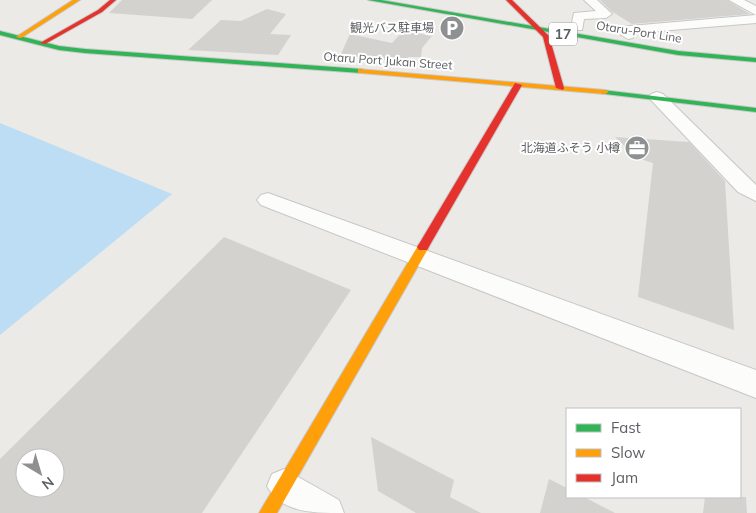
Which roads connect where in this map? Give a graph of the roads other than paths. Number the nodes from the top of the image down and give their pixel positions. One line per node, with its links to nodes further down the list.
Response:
1 (77, 0): 15 (street)
2 (113, 0): 16 (street)
3 (371, 0): 12 (street, Otaru-Port Line / 17)
4 (412, 0): 10 (street, Otaru-Port Line / 17)
5 (509, 0): 10 (street)
6 (590, 0): 11 (street)
7 (735, 0): 8 (street)
8 (756, 11)
9 (756, 19): 14 (street)
10 (532, 20): 11 (street, Otaru-Port Line / 17); 12 (street)
11 (577, 27): 14 (street, Otaru-Port Line / 17)
12 (541, 30): 18 (street, Otaru-Port Line / 17); 20 (street)
13 (0, 33): 15 (street, Otaru Port Jukan Street)
14 (628, 35): 17 (street, Otaru-Port Line / 17)
15 (19, 37): 16 (street, Otaru Port Jukan Street)
16 (43, 44): 19 (street, Otaru Port Jukan Street)
17 (756, 52)
18 (756, 60)
19 (518, 85): 20 (street, Otaru Port Jukan Street); 25 (street)
20 (560, 88): 21 (street, Otaru Port Jukan Street)
21 (657, 97): 22 (street, Otaru Port Jukan Street); 23 (street)
22 (756, 110)
23 (756, 194)
24 (268, 200): 25 (street)
25 (418, 256): 26 (street); 27 (street)
26 (756, 384)
27 (276, 500): 28 (street)
28 (326, 513)

